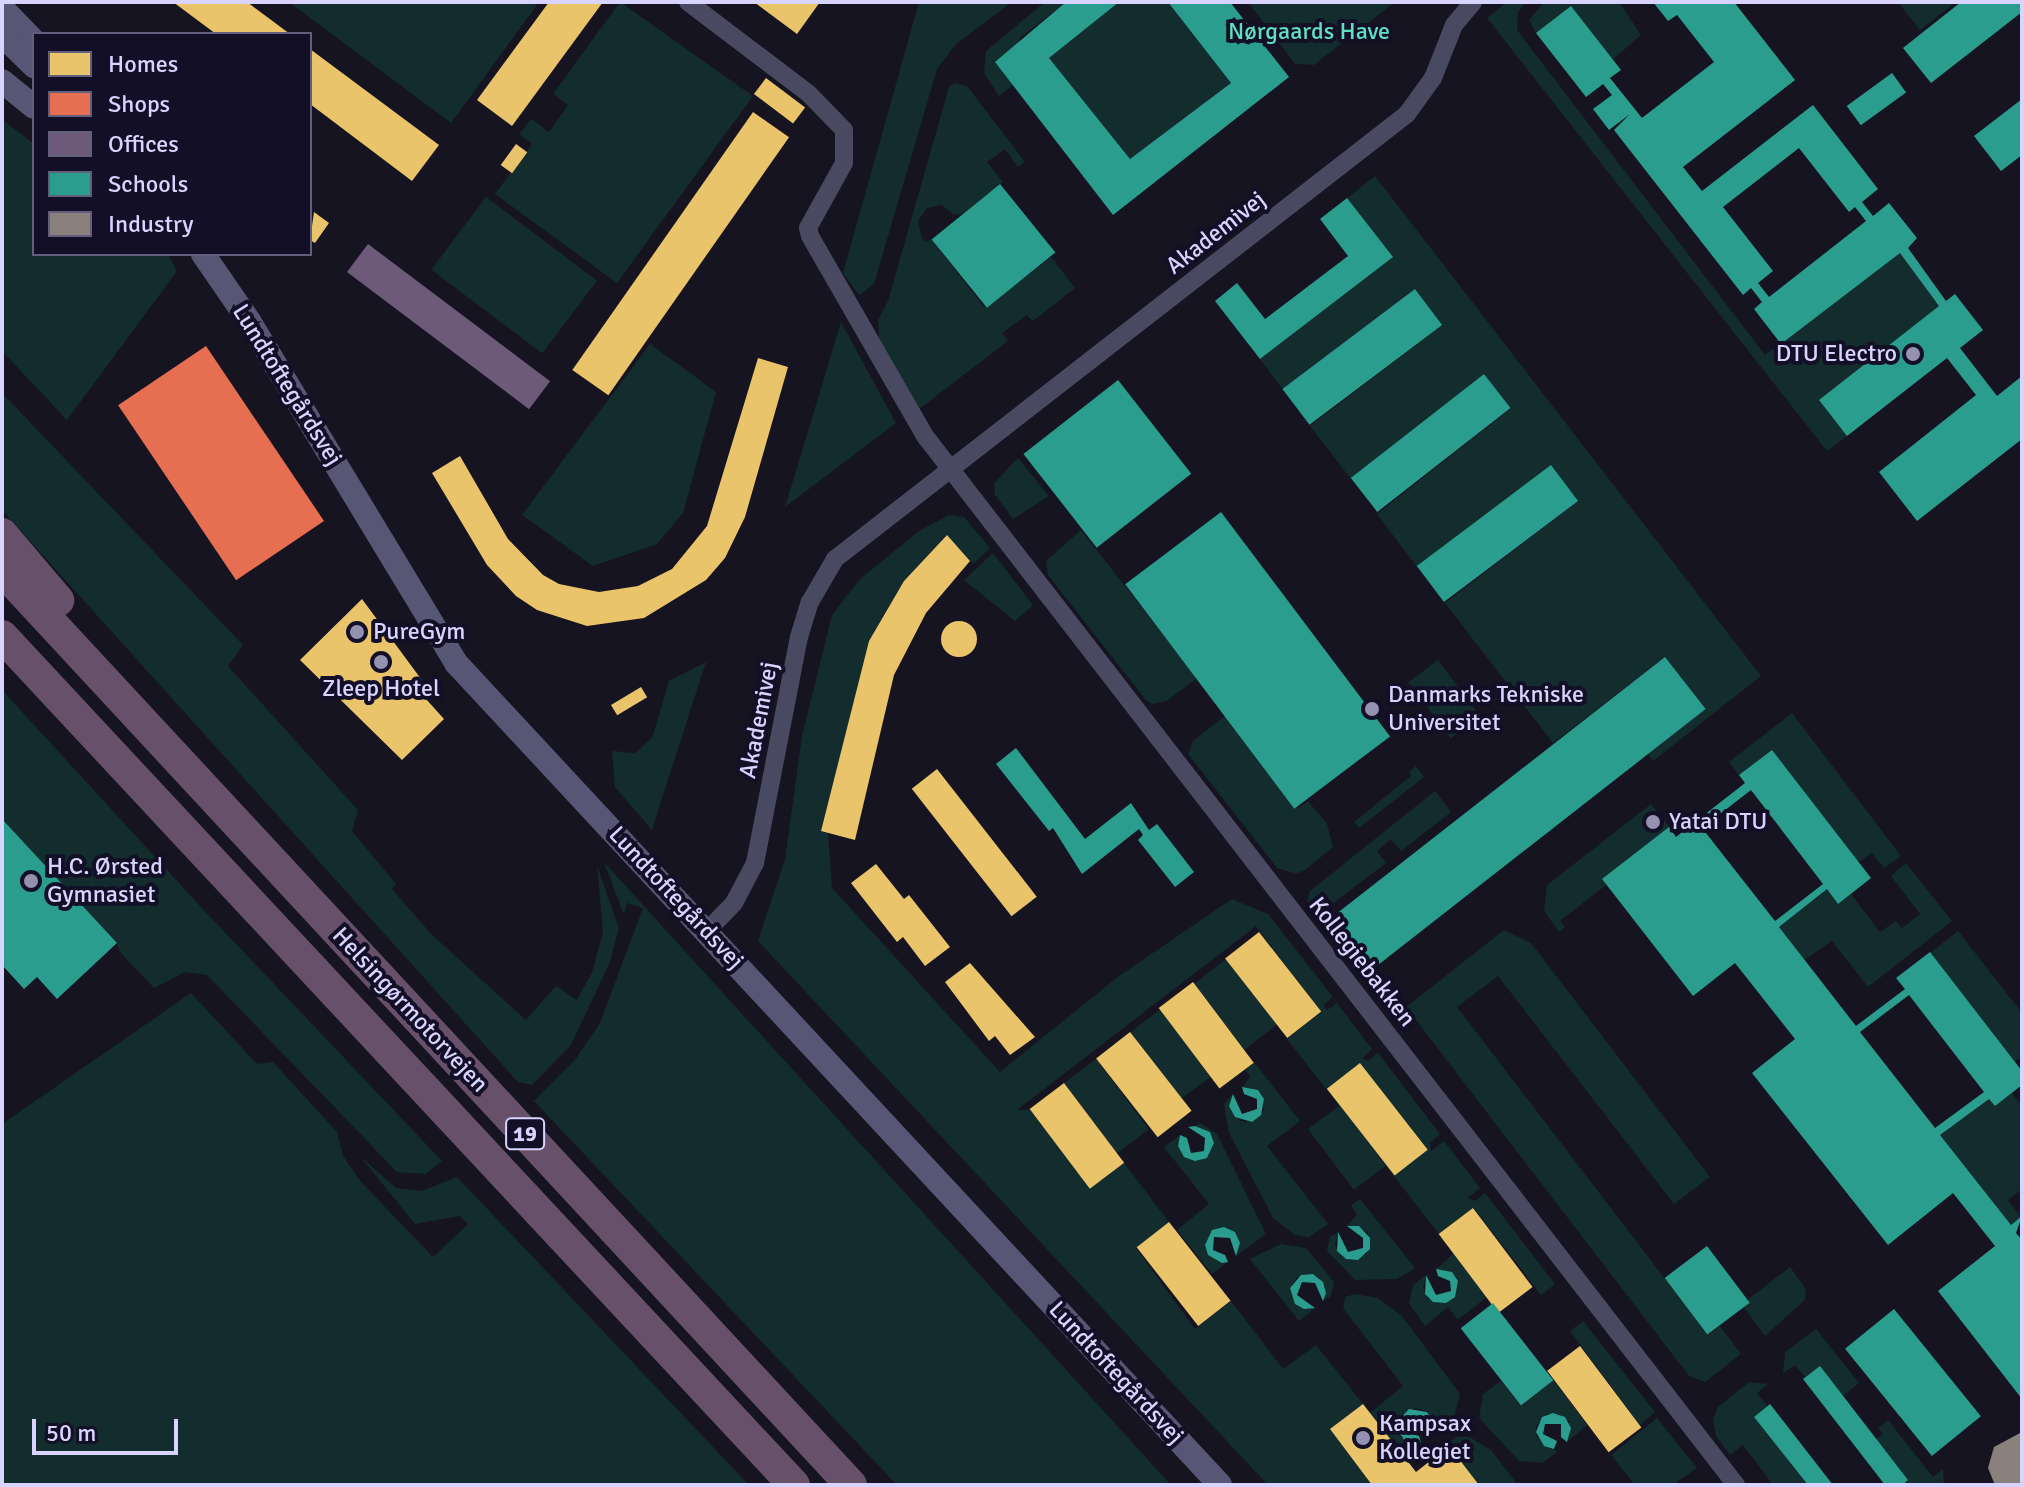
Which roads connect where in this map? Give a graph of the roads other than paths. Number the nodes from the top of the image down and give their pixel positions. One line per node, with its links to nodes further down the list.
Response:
1 (688, 2): 10 (street)
2 (1473, 2): 10 (street, Akademivej)
3 (2, 8): 5 (street)
4 (2, 35): 6 (street)
5 (32, 39)
6 (32, 64)
7 (2, 81): 8 (street)
8 (32, 105)
9 (204, 256): 17 (street, Lundtoftegårdsvej)
10 (949, 469): 17 (street, Akademivej); 21 (street, Kollegiebakken)
11 (2, 534): 16 (highway)
12 (2, 570): 16 (highway, Helsingørmotorvejen / 19)
13 (2, 636): 15 (highway, Helsingørmotorvejen / 19)
14 (2, 648): 15 (highway)
15 (64, 702): 18 (highway, Helsingørmotorvejen / 19)
16 (199, 783): 19 (highway, Helsingørmotorvejen / 19)
17 (706, 932): 20 (street, Lundtoftegårdsvej)
18 (794, 1485)
19 (851, 1485)
20 (1220, 1485)
21 (1736, 1485)

